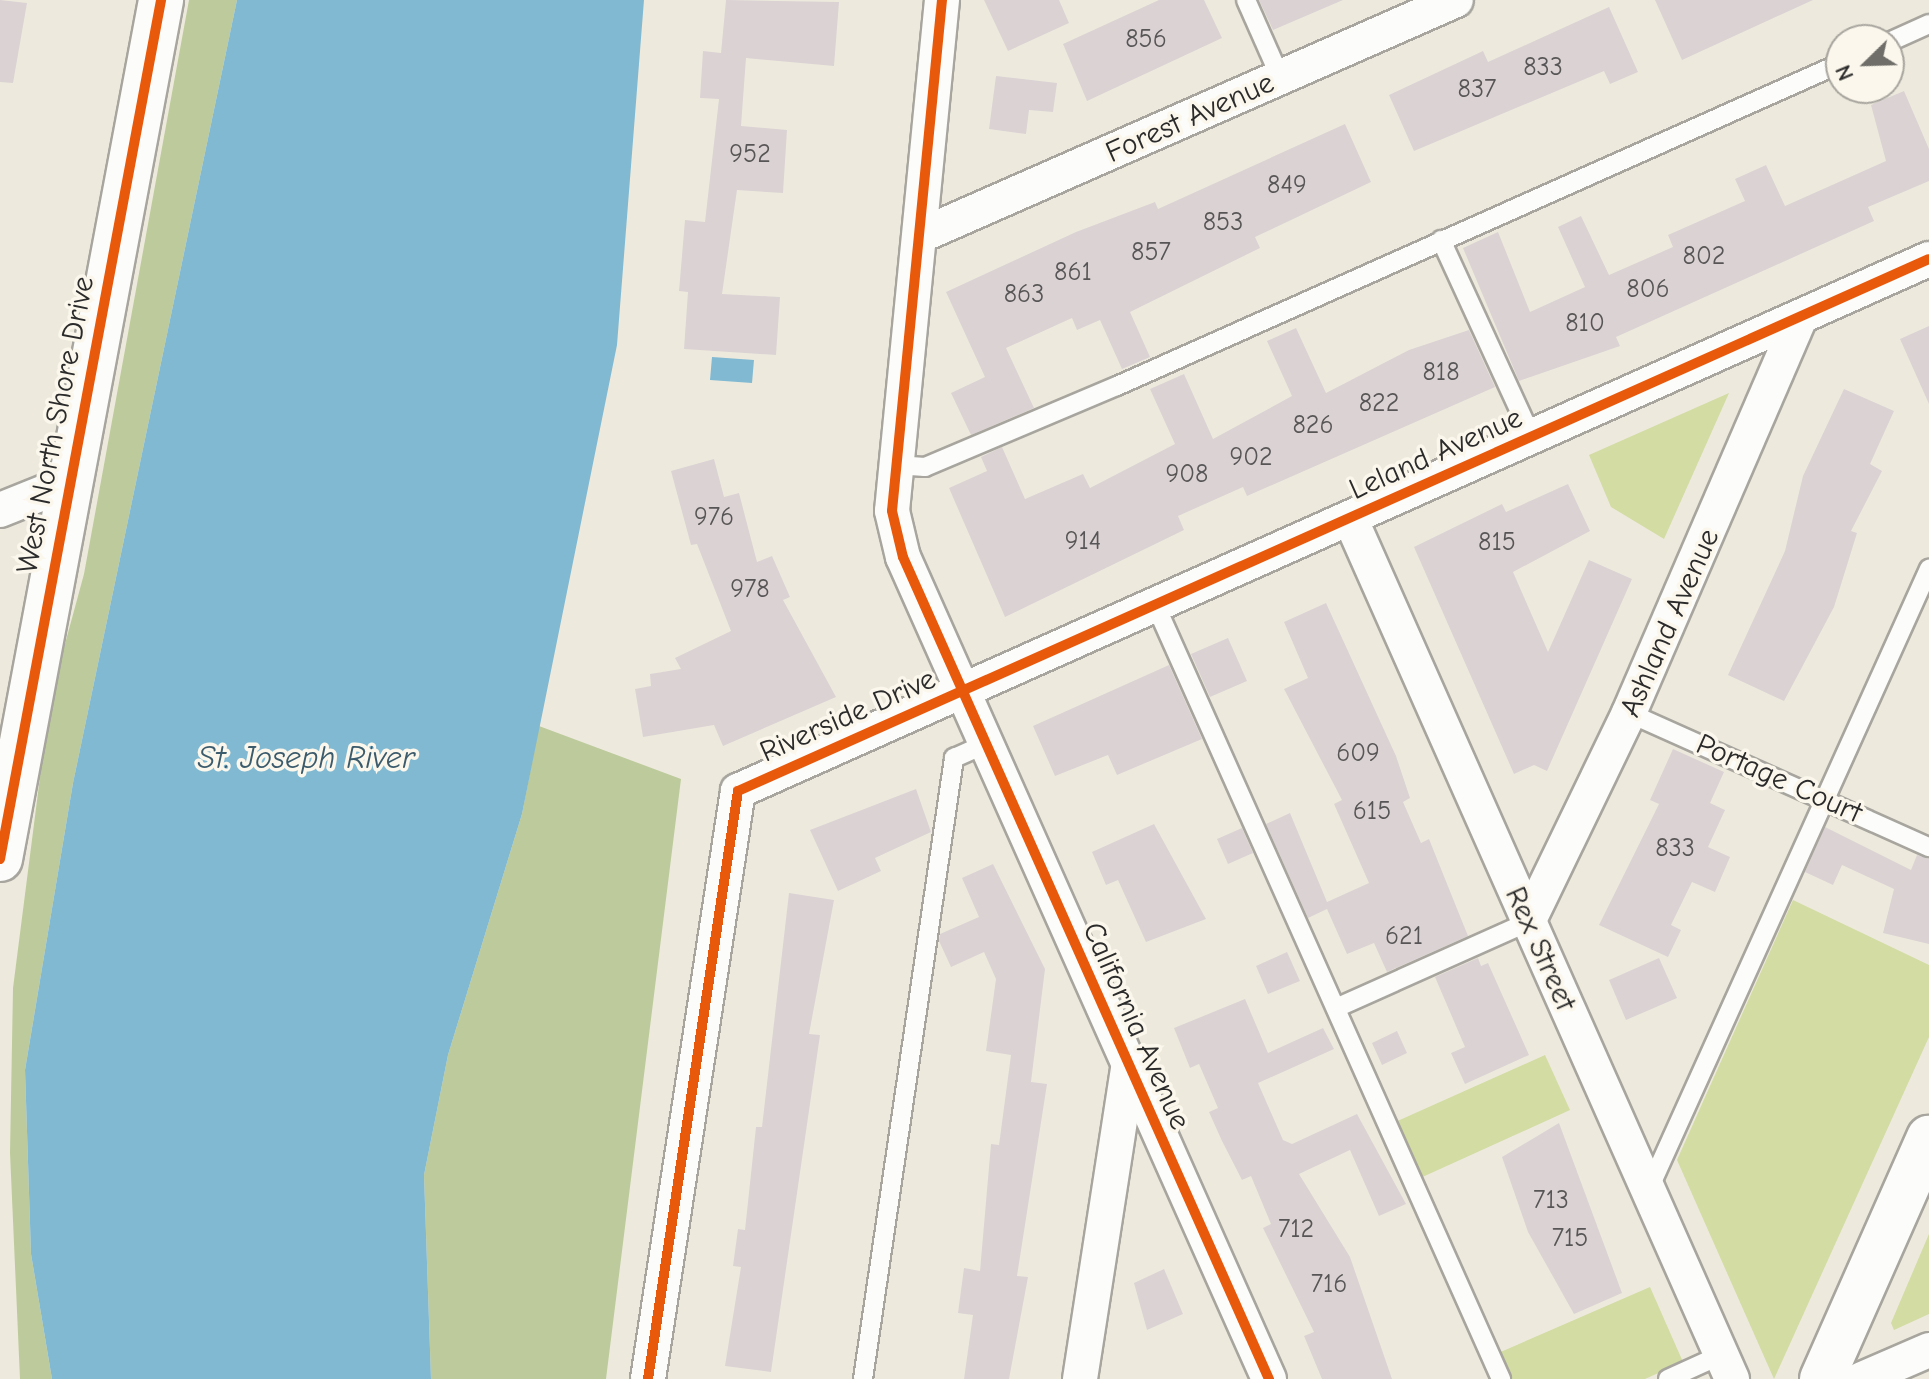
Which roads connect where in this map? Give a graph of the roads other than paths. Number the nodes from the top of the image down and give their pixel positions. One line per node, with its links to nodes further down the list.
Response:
1 (161, 0): 15 (street, West North Shore Drive)
2 (942, 0): 9 (street, Riverside Drive)
3 (1246, 0): 8 (lane)
4 (1456, 0): 8 (street, Forest Avenue)
5 (1929, 24): 6 (lane)
6 (1905, 35)
7 (1825, 70): 10 (lane)
8 (1281, 79): 9 (street, Forest Avenue)
9 (924, 234): 14 (street, Riverside Drive)
10 (1441, 240): 13 (lane); 14 (lane)
11 (1929, 259): 12 (street, Leland Avenue)
12 (1800, 318): 13 (street, Leland Avenue); 21 (street, Ashland Avenue)
13 (1532, 438): 17 (street, Leland Avenue)
14 (896, 465): 20 (street, Riverside Drive)
15 (70, 482): 16 (street); 25 (street, West North Shore Drive)
16 (0, 510)
17 (1350, 518): 19 (street, Leland Avenue); 26 (street, Rex Street)
18 (1929, 569): 23 (lane)
19 (1155, 604): 20 (street, Leland Avenue); 27 (lane)
20 (962, 690): 22 (street, California Avenue); 33 (street, Riverside Drive)
21 (1629, 713): 23 (lane, Portage Court); 26 (street, Ashland Avenue)
22 (985, 744): 28 (street, California Avenue); 34 (lane)
23 (1826, 799): 24 (lane, Portage Court); 30 (lane)
24 (1929, 847)
25 (0, 859)
26 (1528, 922): 27 (lane); 30 (street, Rex Street)
27 (1336, 1008): 37 (lane)
28 (1128, 1069): 35 (street); 36 (street, California Avenue)
29 (1929, 1138): 39 (street)
30 (1648, 1191): 32 (street, Rex Street)
31 (1929, 1350): 40 (street)
32 (1727, 1367): 38 (lane)
33 (656, 1378)
34 (863, 1379)
35 (1080, 1379)
36 (1269, 1379)
37 (1501, 1379)
38 (1668, 1379)
39 (1822, 1379)
40 (1862, 1379)

